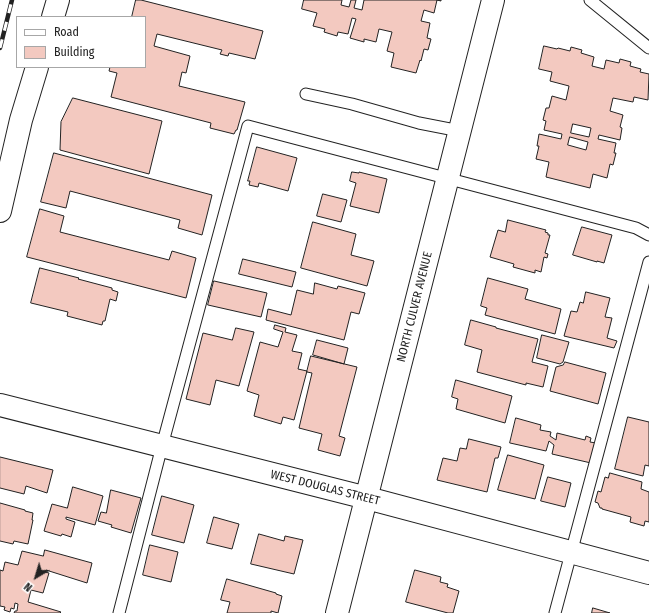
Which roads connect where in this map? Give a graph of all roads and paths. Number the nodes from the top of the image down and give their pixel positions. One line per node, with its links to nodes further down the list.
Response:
1 (58, 0): 4 (street)
2 (493, 0): 8 (street, NORTH CULVER AVENUE)
3 (590, 0): 5 (lane)
4 (53, 16)
5 (649, 48)
6 (38, 68): 10 (street)
7 (306, 94): 8 (lane)
8 (460, 131): 9 (street, NORTH CULVER AVENUE)
9 (448, 179): 11 (lane); 14 (lane); 15 (street, NORTH CULVER AVENUE)
10 (0, 211)
11 (649, 235)
12 (649, 262): 16 (lane)
13 (0, 405): 14 (street, WEST DOUGLAS STREET)
14 (162, 446): 15 (street, WEST DOUGLAS STREET); 18 (lane)
15 (366, 498): 16 (street, WEST DOUGLAS STREET); 19 (street, NORTH CULVER AVENUE)
16 (571, 553): 17 (street, WEST DOUGLAS STREET); 20 (lane)
17 (649, 574)
18 (119, 613)
19 (337, 613)
20 (555, 613)

